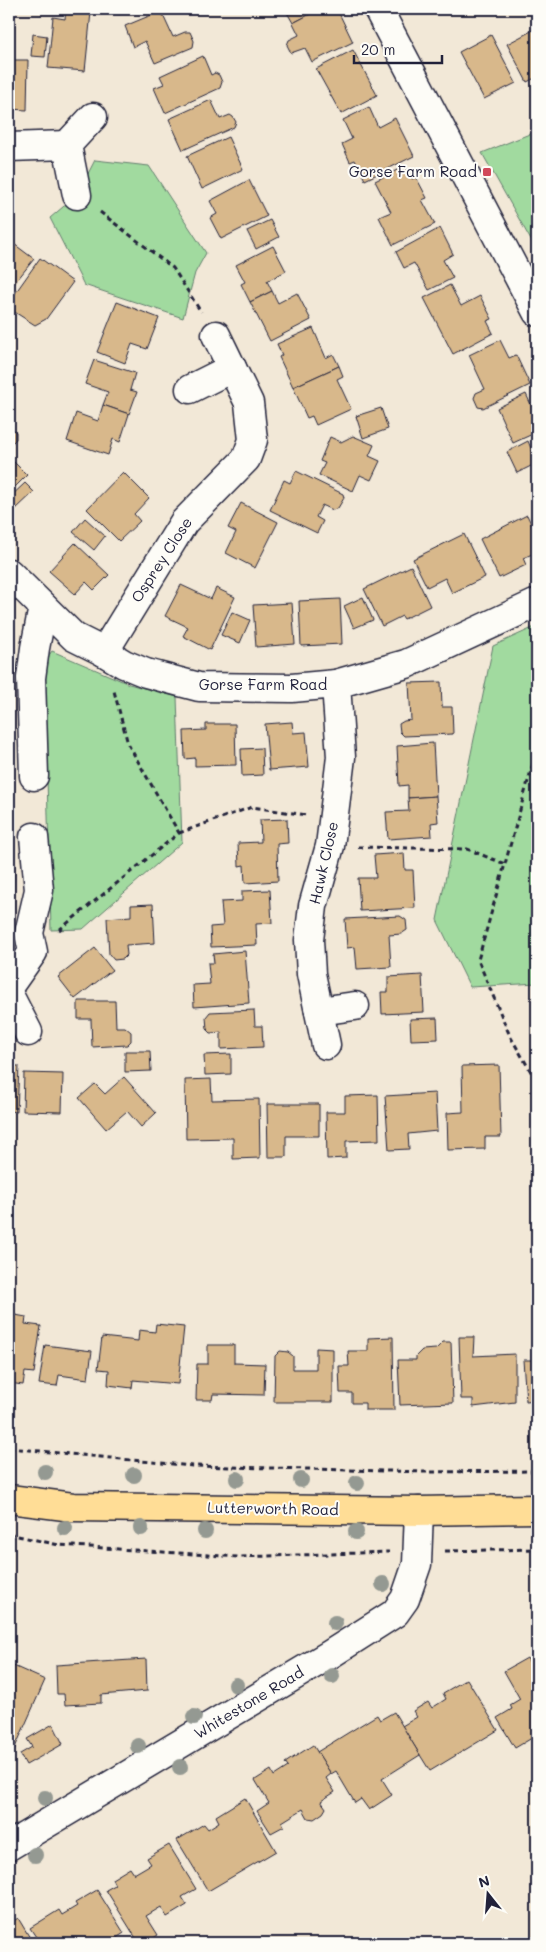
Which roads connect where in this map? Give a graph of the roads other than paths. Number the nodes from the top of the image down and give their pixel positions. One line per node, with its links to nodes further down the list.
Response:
1 (378, 9): 6 (street)
2 (93, 117): 3 (street)
3 (66, 145): 4 (street); 5 (street)
4 (9, 147)
5 (77, 195)
6 (529, 276): 7 (street)
7 (537, 312)
8 (216, 335): 9 (street, Osprey Close)
9 (232, 368): 10 (street); 14 (street, Osprey Close)
10 (190, 389)
11 (9, 573): 13 (street, Gorse Farm Road)
12 (537, 603): 15 (street, Gorse Farm Road)
13 (43, 607): 14 (street, Gorse Farm Road); 16 (street)
14 (104, 652): 15 (street, Gorse Farm Road)
15 (336, 684): 21 (street, Hawk Close)
16 (34, 776)
17 (34, 838): 18 (street)
18 (9, 986)
19 (9, 995): 22 (street)
20 (355, 1006): 21 (street)
21 (319, 1011): 23 (street, Hawk Close)
22 (28, 1032)
23 (326, 1045)
24 (9, 1499): 26 (main road, Lutterworth Road)
25 (537, 1508): 26 (main road, Lutterworth Road)
26 (418, 1510): 27 (street, Whitestone Road)
27 (9, 1846)

